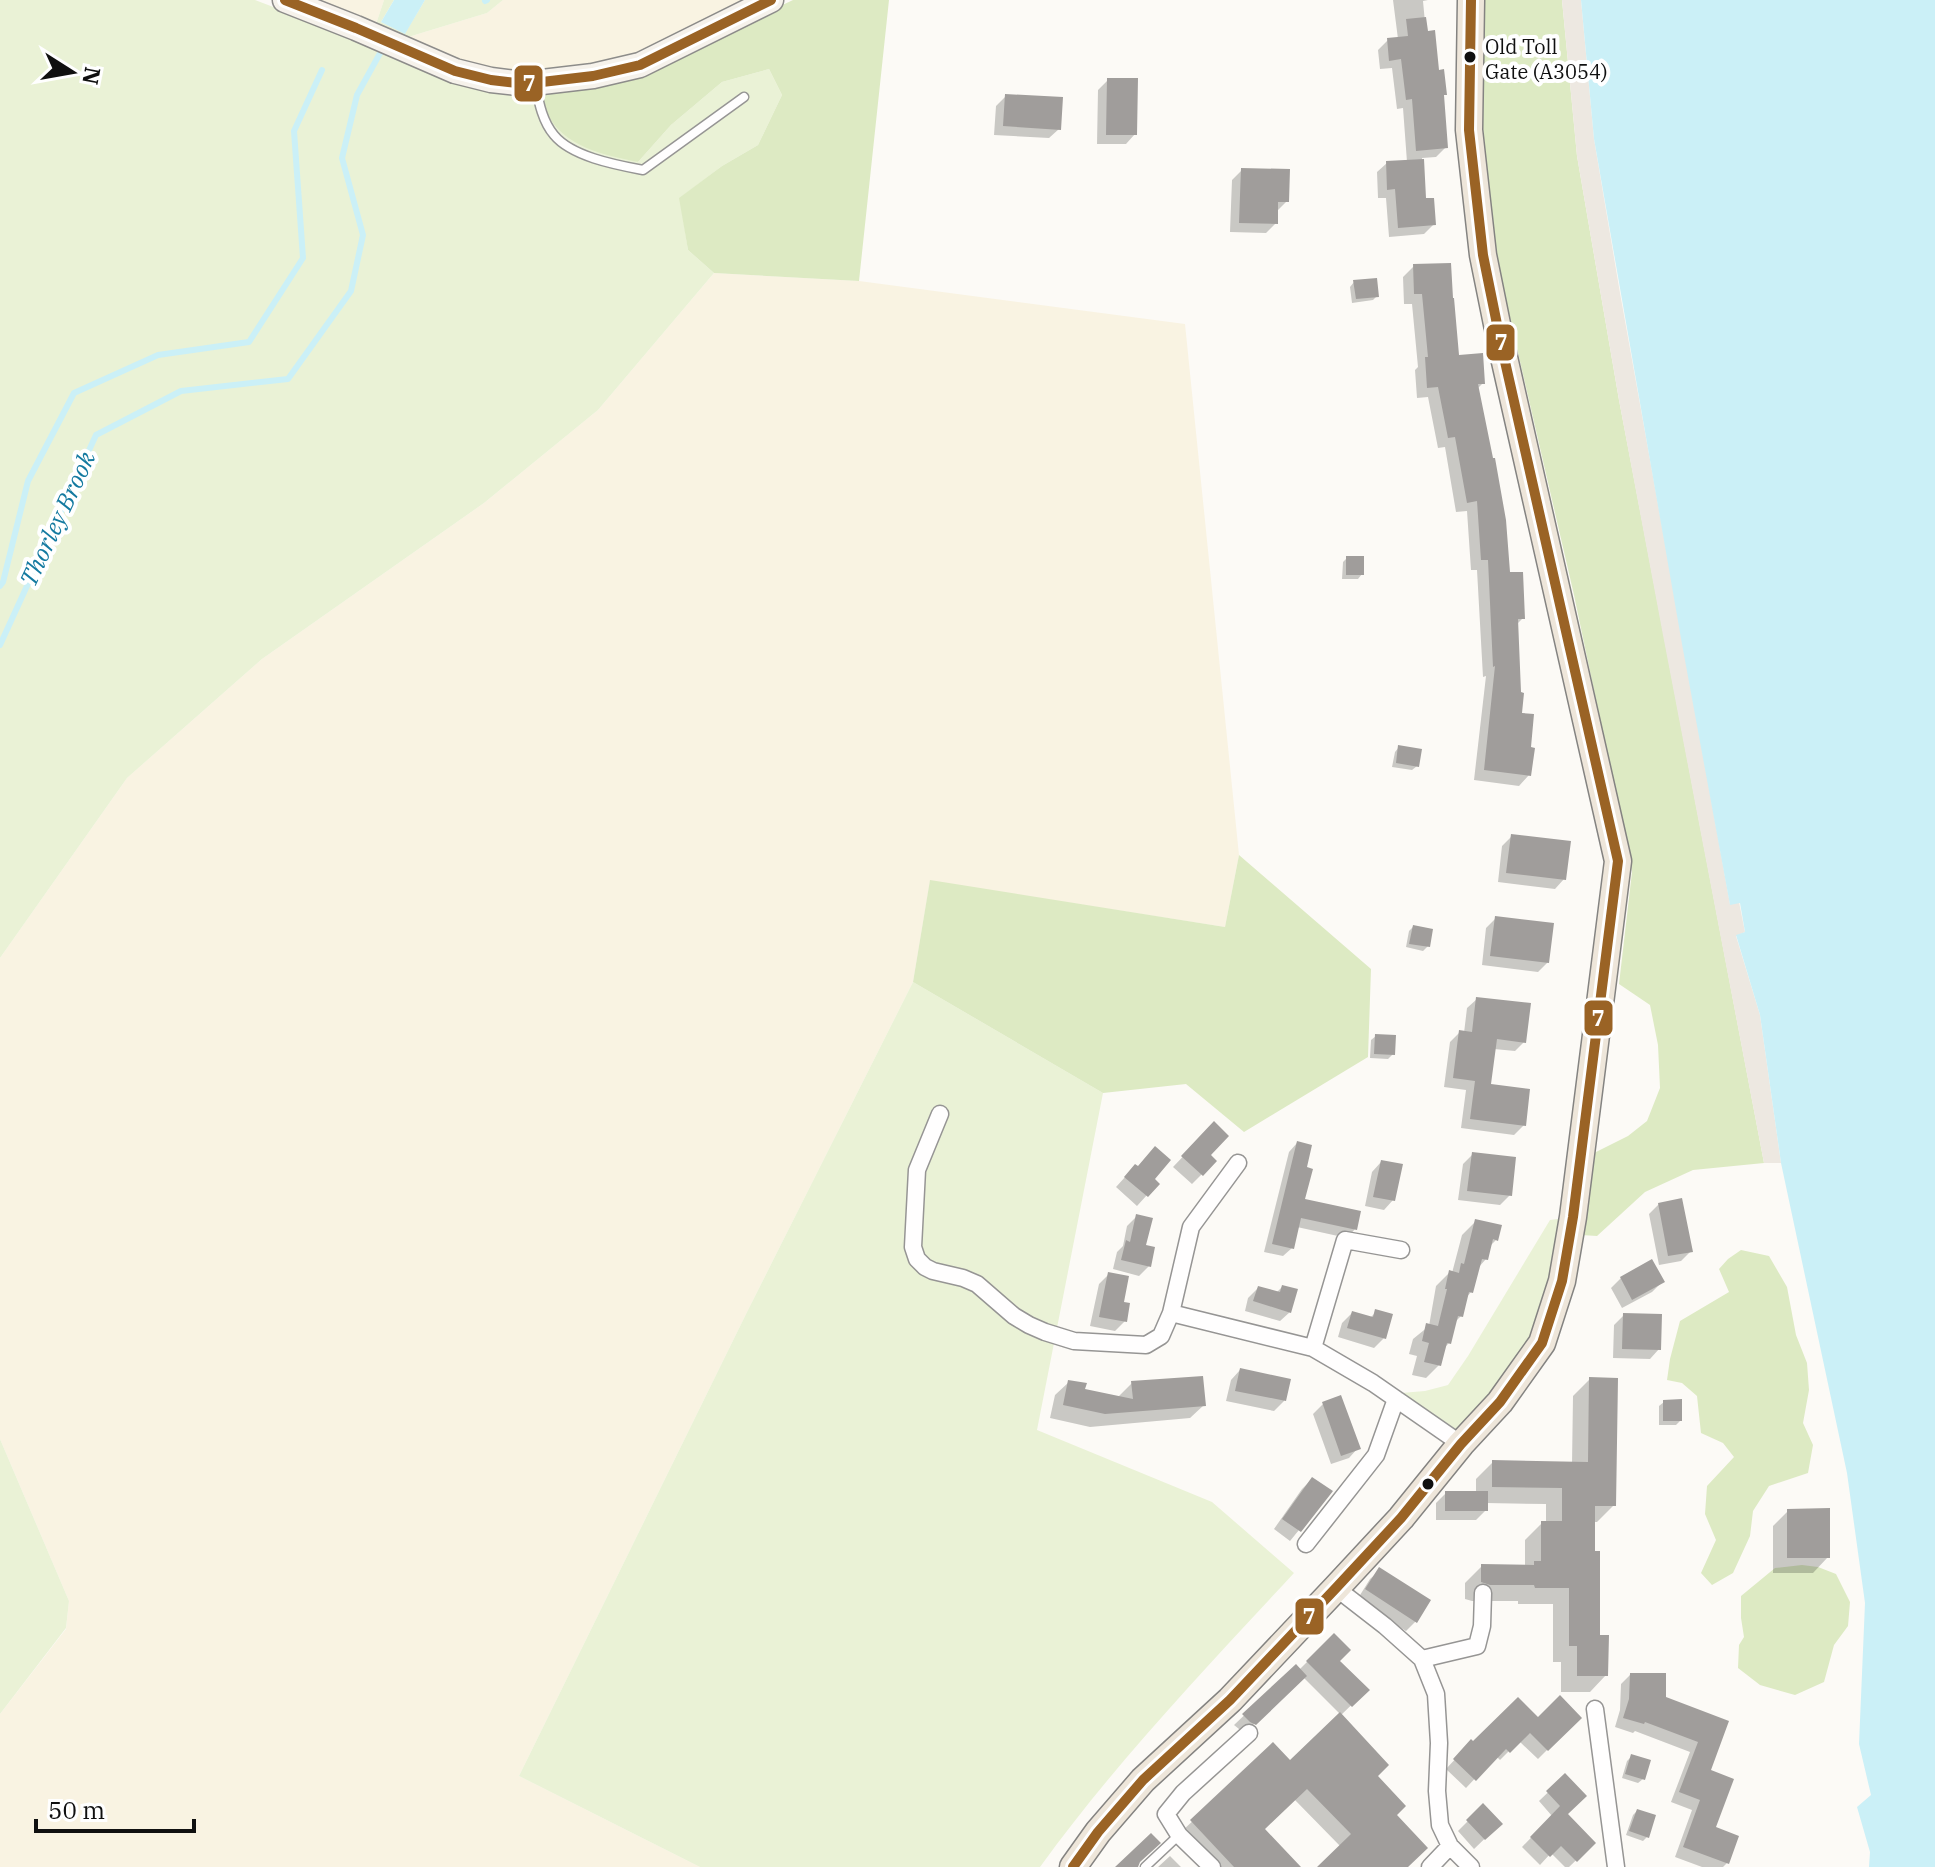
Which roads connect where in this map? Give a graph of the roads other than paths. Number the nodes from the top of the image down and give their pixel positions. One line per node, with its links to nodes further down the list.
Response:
1 (285, 0): 4 (main road)
2 (771, 0): 4 (main road)
3 (1471, 0): 12 (main road)
4 (535, 83): 5 (lane)
5 (744, 97)
6 (940, 1114): 9 (street)
7 (1238, 1163): 9 (street)
8 (1401, 1250): 10 (street)
9 (1171, 1313): 10 (street)
10 (1313, 1348): 11 (street)
11 (1396, 1399): 12 (street); 13 (street)
12 (1461, 1444): 14 (main road)
13 (1306, 1544)
14 (1336, 1588): 16 (street); 21 (main road)
15 (1483, 1593): 16 (street)
16 (1422, 1659): 20 (street)
17 (1595, 1709): 26 (street)
18 (1249, 1733): 19 (street)
19 (1179, 1835): 22 (lane); 23 (street)
20 (1450, 1846): 24 (street); 25 (street)
21 (1073, 1867)
22 (1145, 1867)
23 (1212, 1867)
24 (1430, 1867)
25 (1471, 1867)
26 (1616, 1867)

